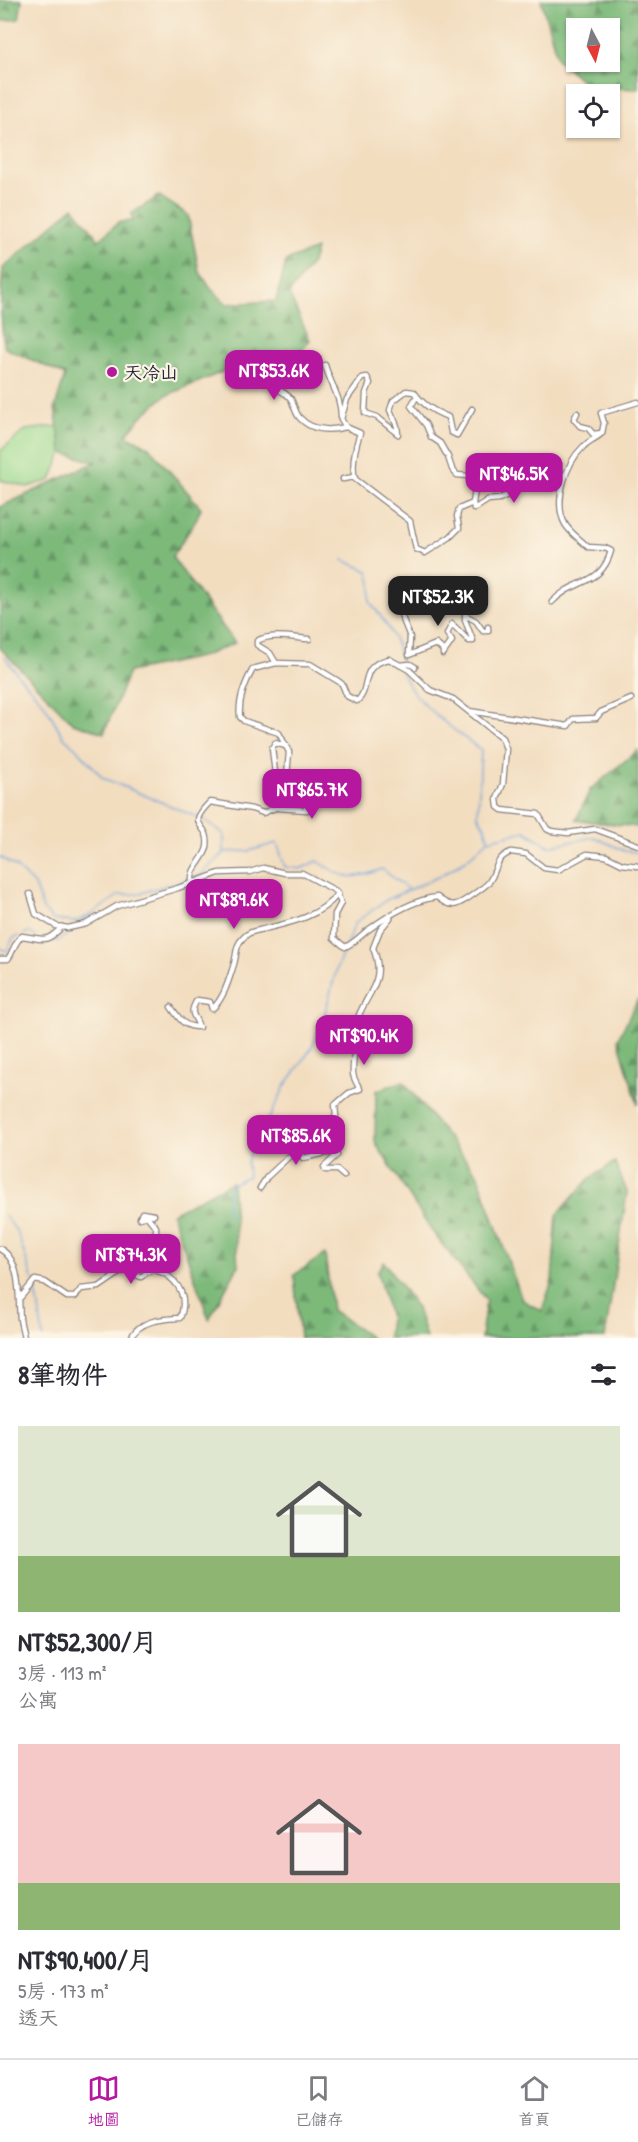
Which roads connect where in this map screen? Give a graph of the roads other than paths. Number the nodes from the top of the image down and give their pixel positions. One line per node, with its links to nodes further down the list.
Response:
1 (313, 362): 8 (street)
2 (325, 365): 7 (street)
3 (417, 396): 5 (street); 7 (street); 13 (street)
4 (638, 402): 9 (street)
5 (472, 409)
6 (577, 413): 9 (street)
7 (340, 419): 8 (street)
8 (346, 427): 11 (street)
9 (602, 434): 10 (street)
10 (564, 476): 13 (street); 14 (street)
11 (354, 477): 12 (street); 13 (street)
12 (343, 479)
13 (473, 503)
14 (552, 602)
15 (437, 606): 18 (street)
16 (488, 627): 18 (street)
17 (309, 639): 19 (street)
18 (409, 656): 20 (street)
19 (276, 663): 20 (street); 24 (street)
20 (400, 665): 21 (street); 23 (street)
21 (415, 667)
22 (632, 699): 23 (street)
23 (466, 710): 28 (street)
24 (286, 746): 25 (street); 27 (street)
25 (275, 773)
26 (317, 779): 27 (street)
27 (275, 808): 30 (street)
28 (638, 845)
29 (638, 866): 34 (street)
30 (196, 882): 32 (street); 33 (street); 35 (street)
31 (30, 894): 35 (street)
32 (338, 894): 34 (street); 37 (street)
33 (256, 903)
34 (394, 915): 38 (street)
35 (62, 927): 36 (street)
36 (0, 959)
37 (171, 1007)
38 (311, 1132): 39 (street); 40 (street)
39 (344, 1176)
40 (260, 1188)
41 (154, 1215): 43 (street)
42 (0, 1249): 44 (street)
43 (162, 1273): 44 (street); 46 (street)
44 (20, 1298): 45 (street)
45 (24, 1338)
46 (131, 1338)

